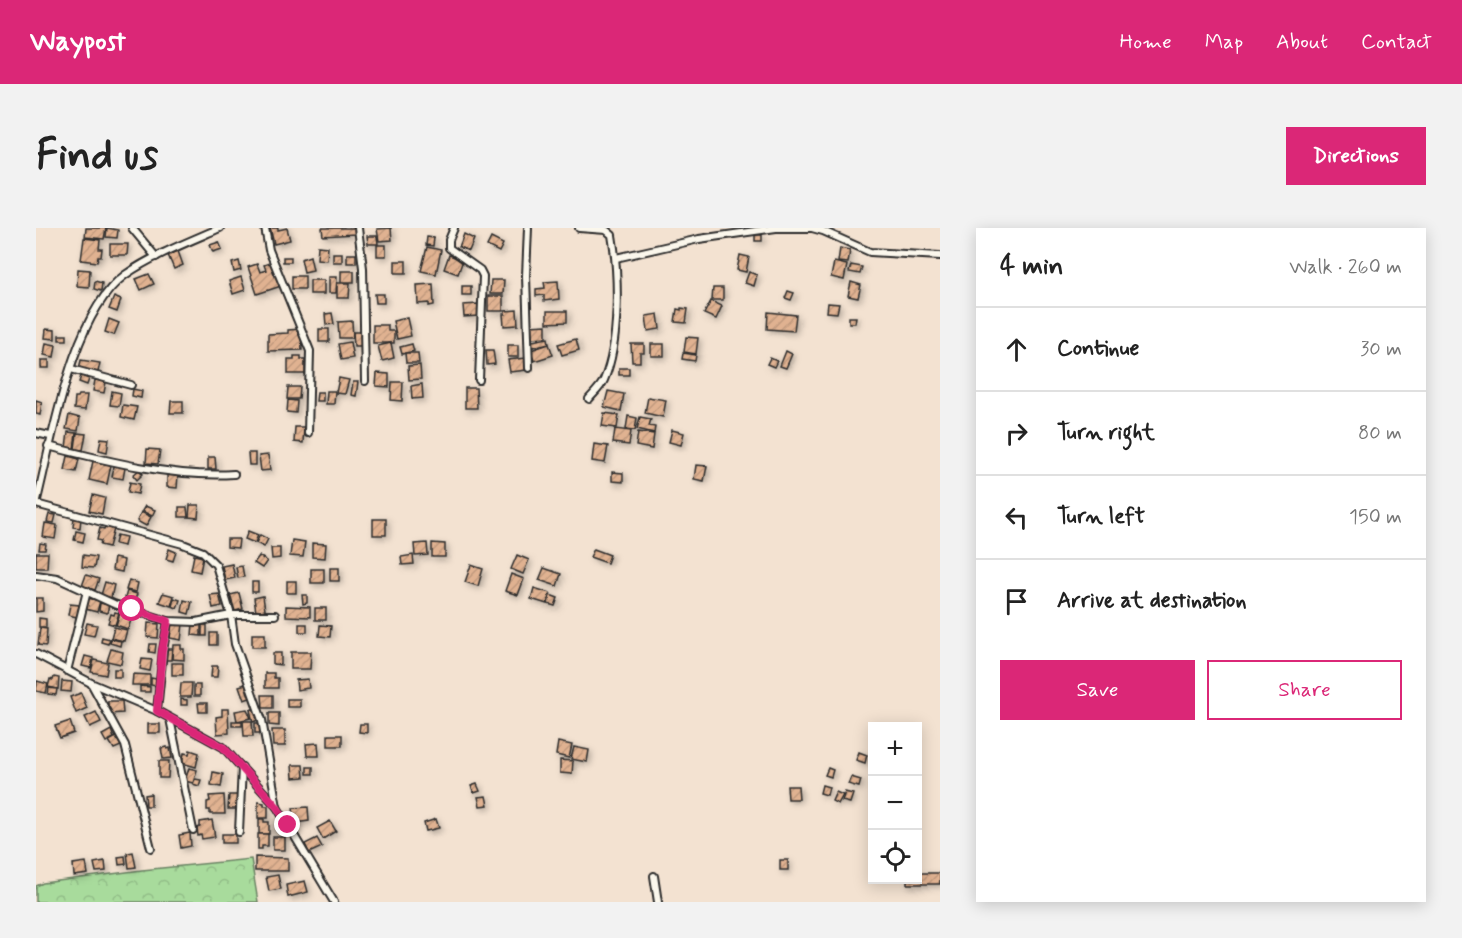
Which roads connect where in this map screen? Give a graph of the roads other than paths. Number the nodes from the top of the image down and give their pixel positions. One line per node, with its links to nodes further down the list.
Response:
1 (132, 228): 9 (street)
2 (220, 228): 9 (street)
3 (265, 228): 18 (street)
4 (358, 228): 14 (street)
5 (454, 228): 13 (street)
6 (528, 228): 11 (street)
7 (579, 228): 10 (street)
8 (940, 256): 10 (street)
9 (156, 257): 12 (street)
10 (616, 258): 16 (street)
11 (529, 368)
12 (71, 369): 15 (street); 19 (street)
13 (479, 380)
14 (365, 381)
15 (131, 385)
16 (589, 399)
17 (36, 433): 19 (street)
18 (308, 433)
19 (50, 436): 20 (street)
20 (48, 446): 21 (street); 22 (street)
21 (234, 474)
22 (37, 495): 23 (street)
23 (36, 504): 26 (street)
24 (36, 575): 25 (street)
25 (87, 591): 28 (street); 30 (street)
26 (231, 615): 27 (street); 28 (street); 35 (street)
27 (275, 615)
28 (168, 621): 32 (street)
29 (36, 654): 30 (street)
30 (67, 671): 31 (street)
31 (91, 683): 32 (street); 38 (street)
32 (157, 711): 33 (street)
33 (170, 719): 34 (street); 36 (street)
34 (242, 766): 35 (street); 37 (street)
35 (277, 807): 40 (street)
36 (193, 830)
37 (239, 832)
38 (151, 848)
39 (654, 876): 41 (street)
40 (334, 902)
41 (658, 902)

